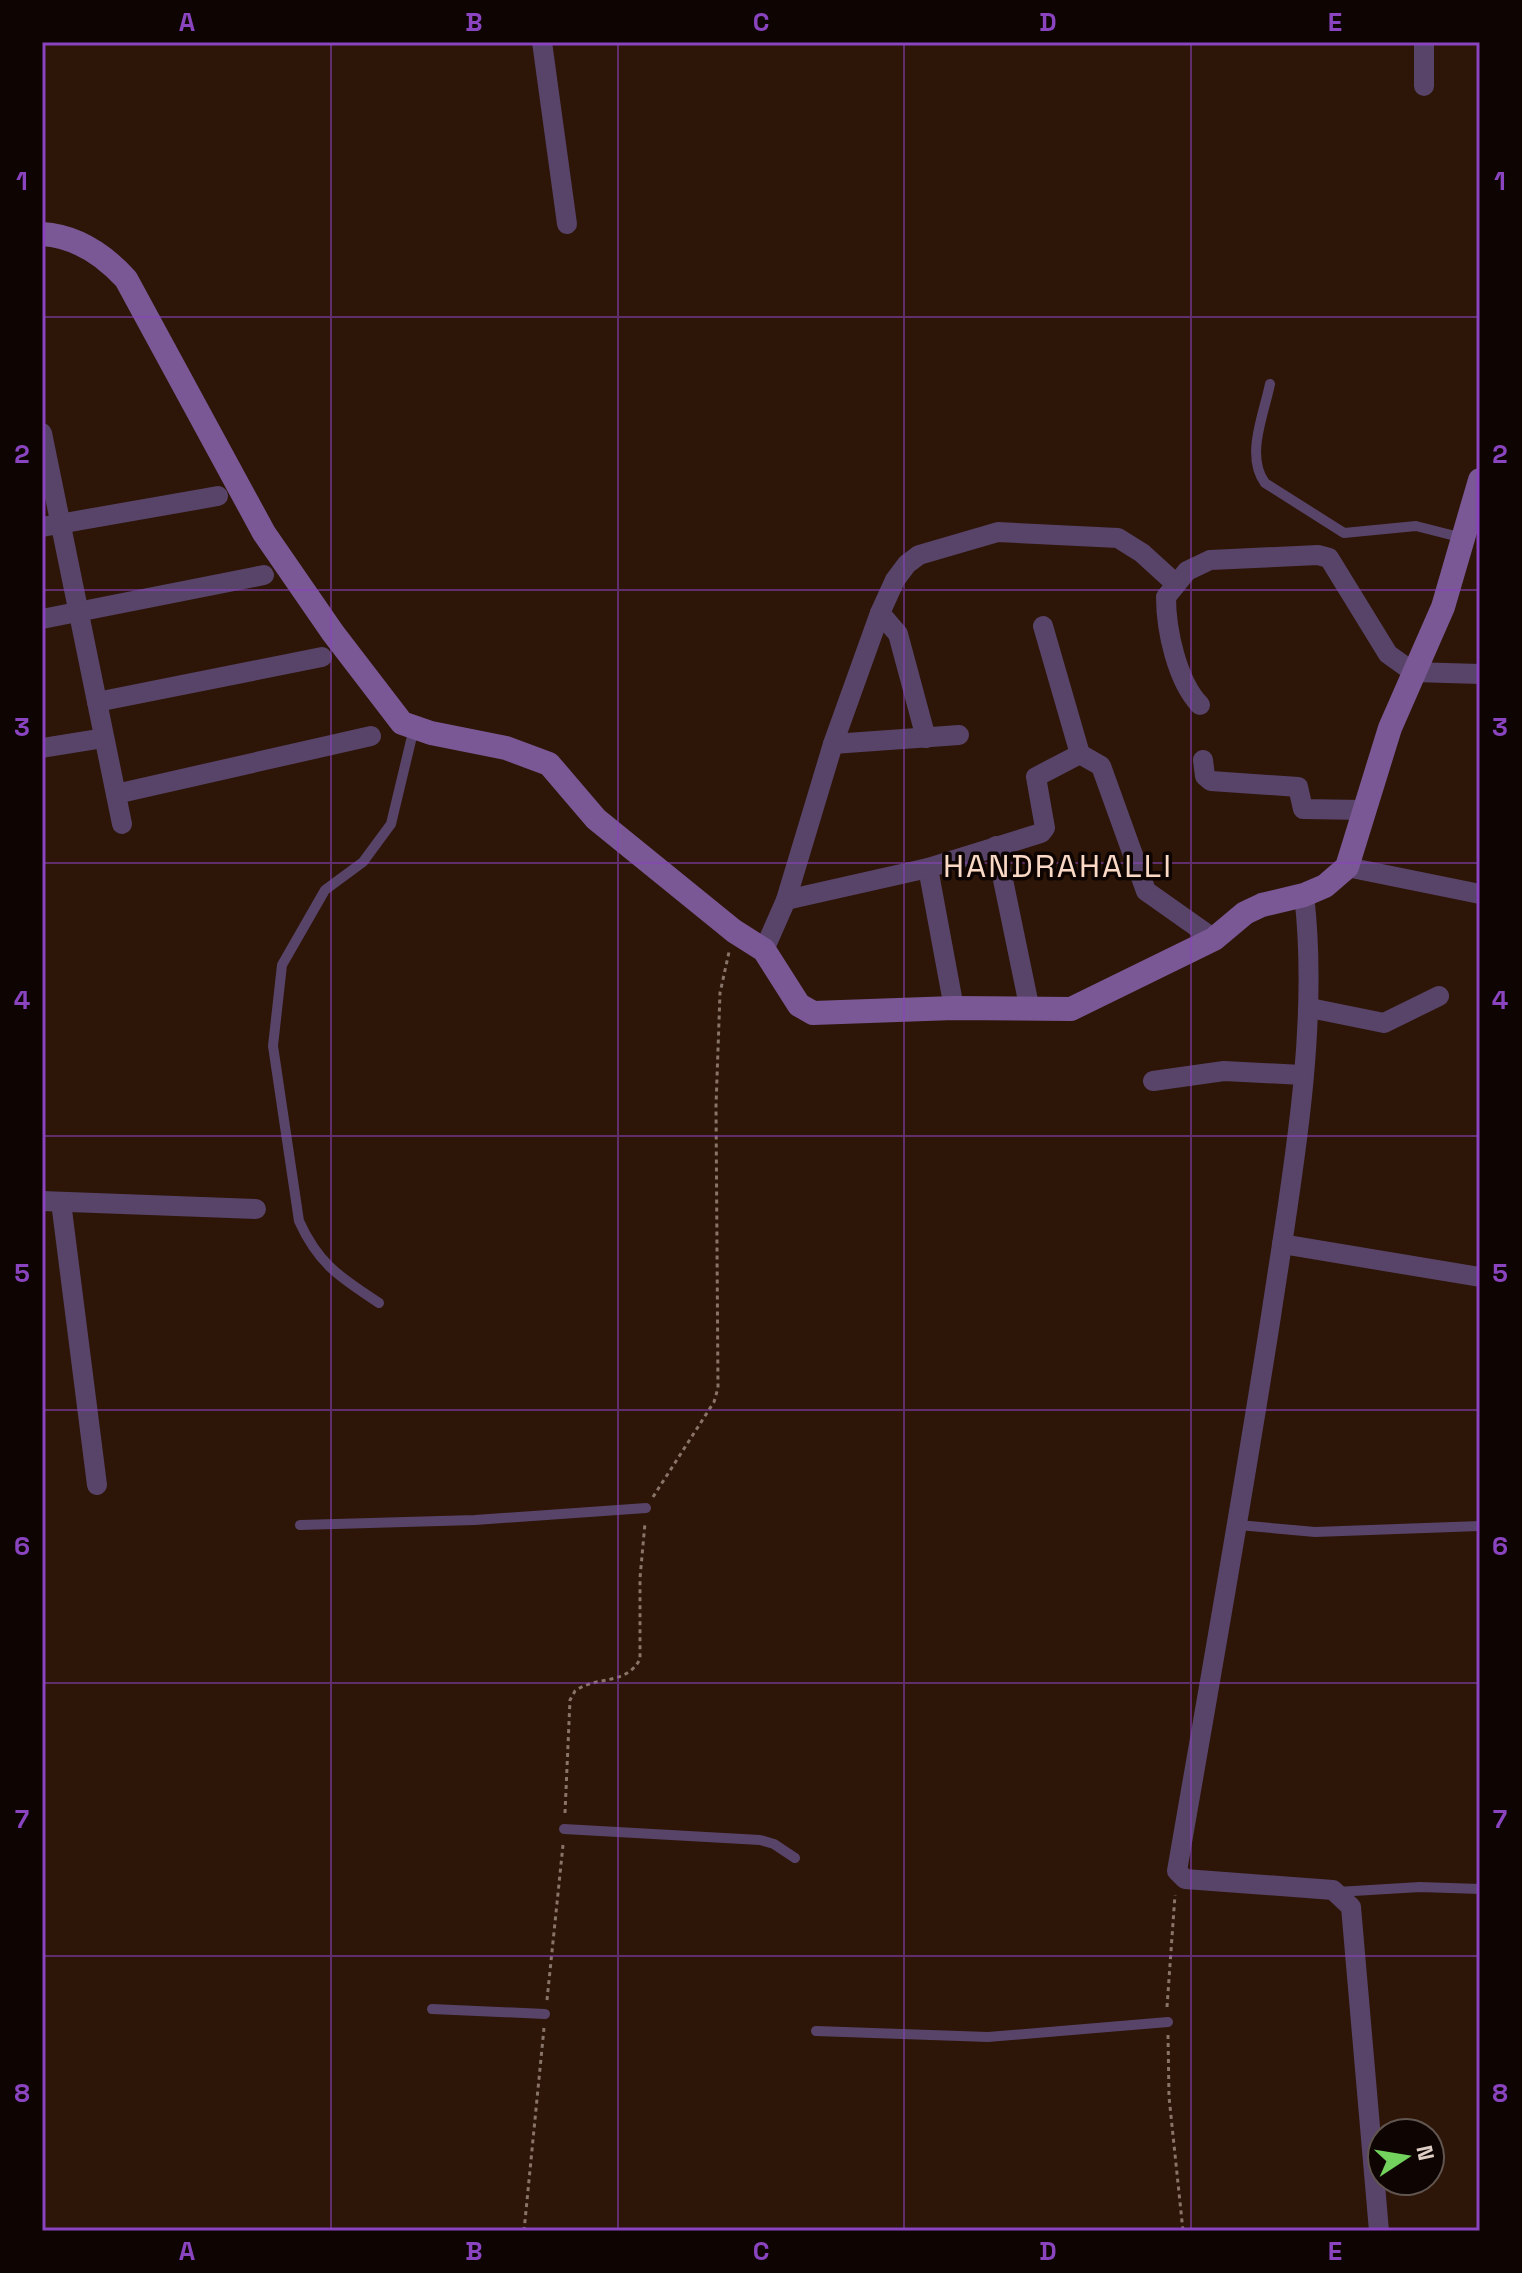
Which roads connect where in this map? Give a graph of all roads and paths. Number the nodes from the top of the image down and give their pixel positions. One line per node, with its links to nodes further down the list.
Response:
1 (542, 42): 4 (street)
2 (1424, 42): 3 (street)
3 (1424, 86)
4 (567, 224)
5 (42, 234): 23 (street)
6 (1270, 384): 11 (lane)
7 (42, 433): 10 (street)
8 (1480, 480): 11 (street)
9 (218, 496): 10 (street)
10 (52, 526): 14 (street)
11 (1465, 539): 19 (street)
12 (264, 575): 14 (street)
13 (1176, 584): 15 (street); 19 (street); 22 (street)
14 (78, 613): 16 (street); 21 (street)
15 (880, 613): 27 (street); 28 (street)
16 (42, 619)
17 (1043, 626): 30 (street)
18 (322, 657): 21 (street)
19 (1413, 672): 20 (street); 33 (street)
20 (1480, 674)
21 (97, 702): 26 (street)
22 (1200, 705)
23 (414, 728): 41 (street); 54 (lane)
24 (959, 735): 27 (street)
25 (371, 736): 32 (street)
26 (104, 738): 29 (street); 32 (street)
27 (926, 738): 28 (street)
28 (833, 744): 40 (street)
29 (42, 748)
30 (1080, 754): 35 (street); 42 (street)
31 (1203, 760): 33 (street)
32 (116, 794): 34 (street)
33 (1363, 810): 36 (street)
34 (122, 824)
35 (996, 846): 37 (street); 47 (street)
36 (1347, 867): 38 (street); 39 (street)
37 (928, 868): 40 (street); 45 (street)
38 (1480, 894)
39 (1304, 895): 42 (street); 46 (street)
40 (786, 900): 43 (street)
41 (734, 931): 43 (street); 56 (path)
42 (1214, 939): 47 (street)
43 (764, 950): 45 (street)
44 (1439, 996): 46 (street)
45 (954, 1008): 47 (street)
46 (1310, 1008): 48 (street)
47 (1030, 1010)
48 (1302, 1075): 49 (street); 52 (street)
49 (1153, 1081)
50 (52, 1201): 51 (street); 55 (street)
51 (256, 1209)
52 (1282, 1244): 53 (street); 58 (street)
53 (1480, 1277)
54 (379, 1303)
55 (97, 1485)
56 (646, 1508): 57 (lane); 60 (path)
57 (300, 1525)
58 (1238, 1525): 59 (lane); 62 (street)
59 (1480, 1526)
60 (564, 1829): 61 (lane); 66 (path)
61 (795, 1858)
62 (1177, 1871): 64 (street); 67 (path)
63 (1480, 1889): 64 (lane)
64 (1337, 1892): 71 (street)
65 (432, 2009): 66 (lane)
66 (545, 2014): 69 (path)
67 (1168, 2022): 68 (lane); 70 (path)
68 (816, 2031)
69 (524, 2231)
70 (1183, 2231)
71 (1379, 2231)

